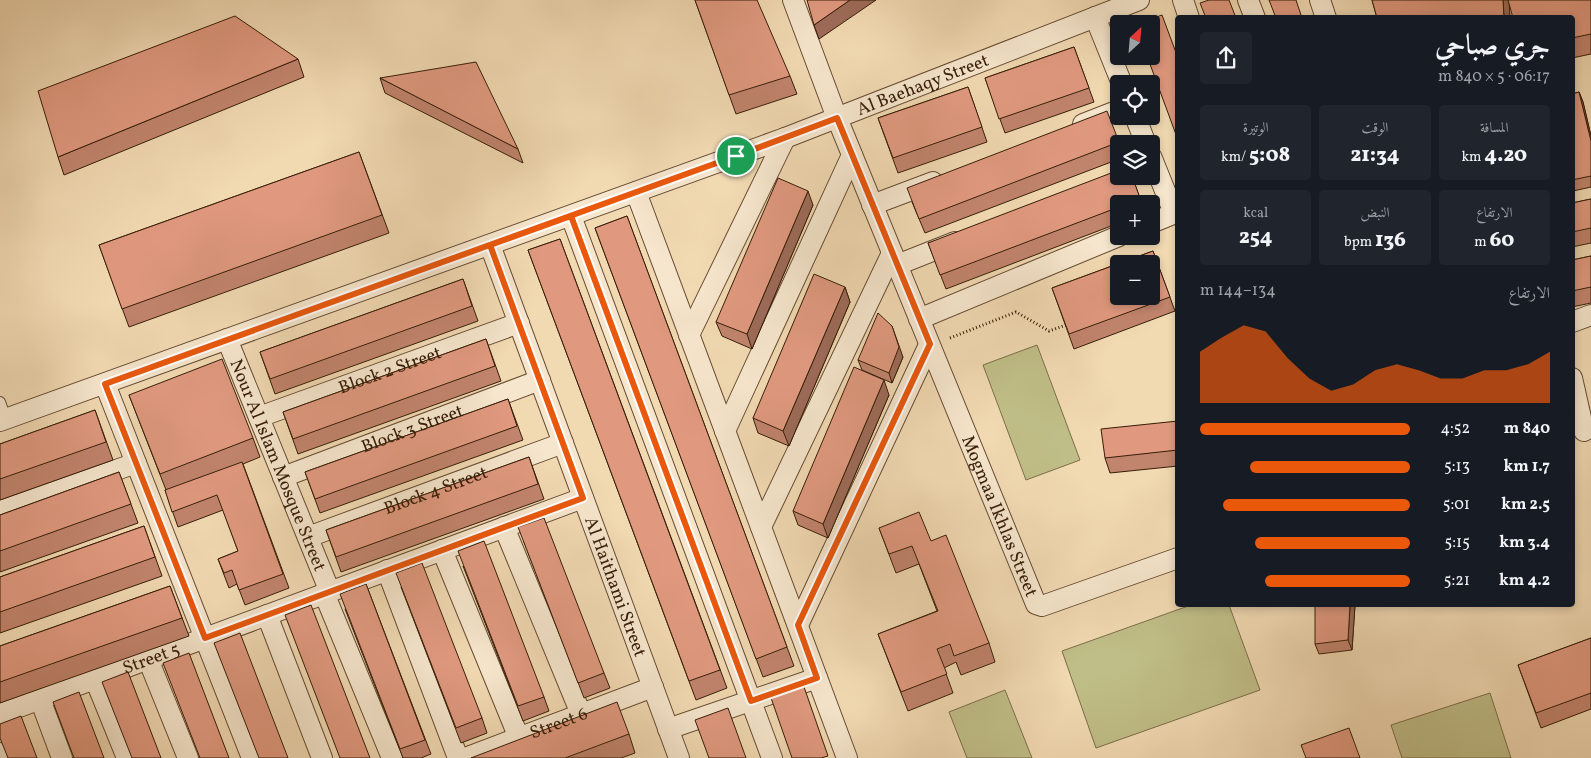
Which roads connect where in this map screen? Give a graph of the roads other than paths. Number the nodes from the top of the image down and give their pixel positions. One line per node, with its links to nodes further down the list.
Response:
1 (794, 0): 12 (street, Mogmaa Ikhlas Street)
2 (1139, 0): 9 (street, Al Baehaqy Street)
3 (1183, 0): 6 (street)
4 (1248, 0): 7 (street)
5 (1320, 0): 8 (street)
6 (1188, 15)
7 (1254, 15)
8 (1325, 15)
9 (1095, 17): 10 (street); 12 (street, Al Baehaqy Street)
10 (1118, 75)
11 (1110, 113): 13 (street)
12 (837, 118): 14 (street, Al Baehaqy Street); 15 (street, Mogmaa Ikhlas Street)
13 (1064, 131)
14 (785, 138): 18 (street, Al Baehaqy Street); 32 (street)
15 (852, 155): 19 (street, Mogmaa Ikhlas Street); 40 (street)
16 (954, 174): 19 (street)
17 (1160, 178): 20 (street)
18 (636, 192): 22 (street, Al Baehaqy Street); 32 (street)
19 (872, 205): 27 (street, Mogmaa Ikhlas Street)
20 (1175, 211)
21 (1175, 213): 23 (street)
22 (571, 216): 26 (street, Al Baehaqy Street); 62 (street)
23 (1160, 219)
24 (971, 235): 27 (street)
25 (1110, 240): 29 (street)
26 (490, 245): 31 (street, Al Haithami Street); 33 (street, Al Baehaqy Street)
27 (894, 259): 29 (street, Mogmaa Ikhlas Street); 48 (street)
28 (1591, 316): 30 (street)
29 (919, 319): 34 (street, Mogmaa Ikhlas Street)
30 (1575, 321)
31 (519, 322): 35 (street, Al Haithami Street); 39 (street, Block 2 Street)
32 (689, 335): 40 (street)
33 (227, 339): 36 (street, Al Baehaqy Street); 39 (street, Nour Al Islam Mosque Street)
34 (930, 344): 51 (street, Mogmaa Ikhlas Street); 55 (street)
35 (540, 380): 42 (street, Al Haithami Street); 44 (street, Block 3 Street)
36 (105, 384): 38 (street, Al Baehaqy Street); 43 (street)
37 (1575, 393): 41 (street)
38 (2, 414)
39 (259, 417): 44 (street, Nour Al Islam Mosque Street)
40 (725, 431): 48 (street)
41 (1583, 432)
42 (563, 442): 45 (street, Al Haithami Street); 49 (street, Block 4 Street)
43 (136, 463): 46 (street); 56 (street)
44 (284, 477): 49 (street, Nour Al Islam Mosque Street)
45 (583, 498): 47 (street, Street 5); 60 (street, Al Haithami Street)
46 (0, 511)
47 (504, 527): 50 (street, Street 5); 64 (street)
48 (761, 527): 55 (street)
49 (308, 537): 53 (street, Nour Al Islam Mosque Street)
50 (442, 550): 52 (street, Street 5); 66 (street)
51 (1175, 559)
52 (387, 570): 53 (street, Street 5); 75 (street)
53 (327, 592): 54 (street, Street 5); 74 (street, Nour Al Islam Mosque Street)
54 (267, 615): 56 (street, Street 5); 73 (street)
55 (798, 625): 58 (street)
56 (205, 638): 57 (street, Street 5); 72 (street)
57 (148, 659): 59 (street, Street 5); 71 (street)
58 (817, 678): 62 (street); 79 (street)
59 (95, 679): 61 (street, Street 5); 70 (street)
60 (653, 686): 64 (street, Street 6); 65 (street, Al Haithami Street)
61 (40, 699): 63 (street, Street 5); 69 (street)
62 (751, 701): 65 (street); 78 (street)
63 (0, 714)
64 (581, 714): 66 (street, Street 6)
65 (668, 729): 77 (street, Al Haithami Street)
66 (519, 738): 76 (street, Street 6)
67 (0, 754): 68 (street)
68 (2, 758)
69 (62, 758)
70 (127, 758)
71 (188, 758)
72 (252, 758)
73 (322, 758)
74 (392, 758)
75 (458, 758)
76 (465, 758)
77 (680, 758)
78 (772, 758)
79 (847, 758)

